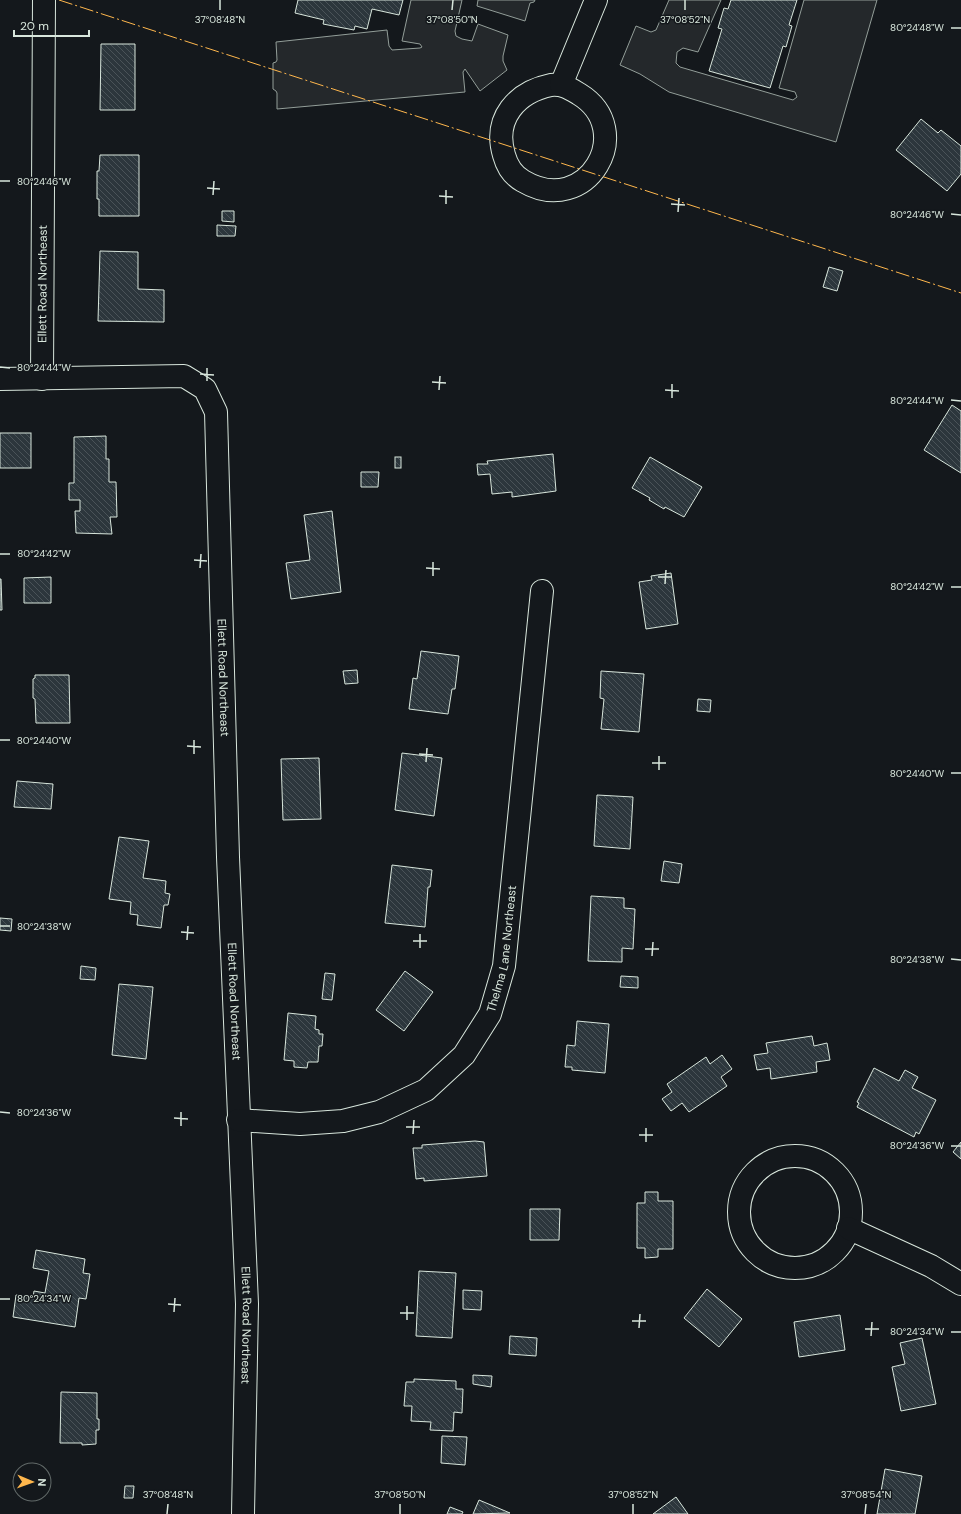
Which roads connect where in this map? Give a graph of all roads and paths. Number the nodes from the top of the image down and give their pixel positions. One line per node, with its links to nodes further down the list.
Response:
1 (44, 0): 5 (street, Ellett Road Northeast)
2 (596, 0): 3 (street)
3 (561, 84): 3 (street)
4 (0, 379): 5 (street)
5 (42, 379): 7 (street, Ellett Road Northeast)
6 (542, 591): 7 (street, Thelma Lane Northeast)
7 (238, 1120): 10 (street, Ellett Road Northeast)
8 (848, 1228): 8 (street); 9 (street)
9 (961, 1284)
10 (243, 1514)

